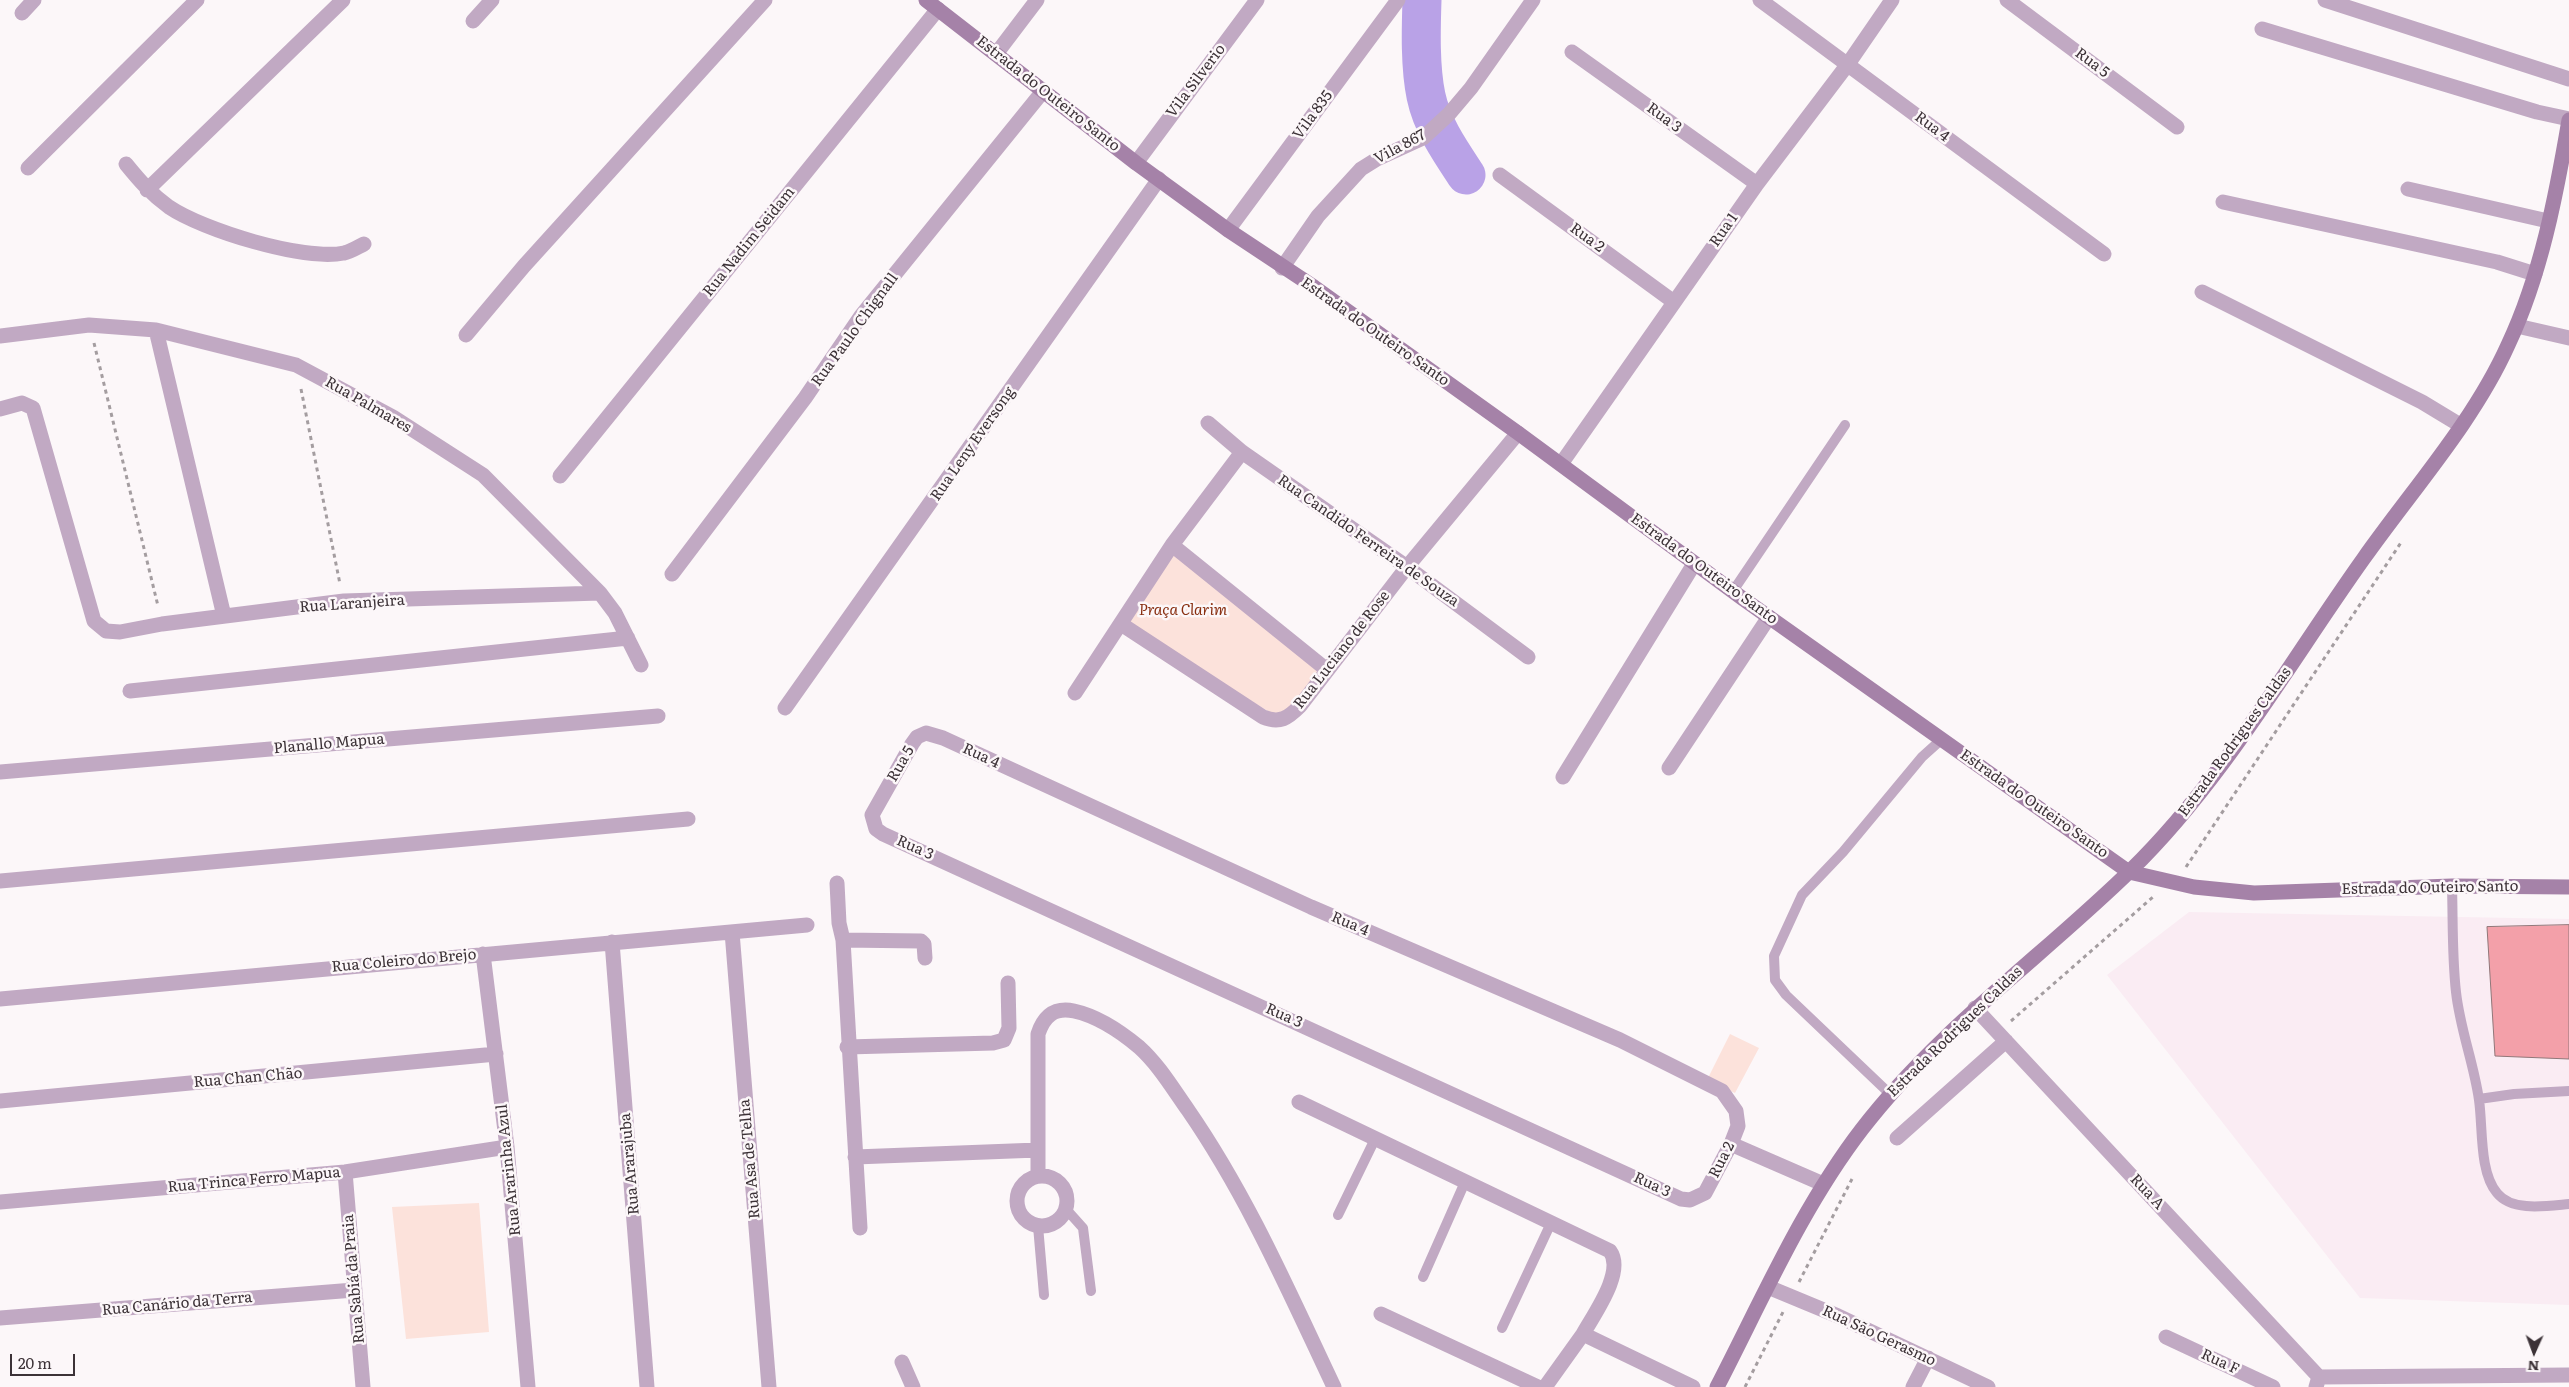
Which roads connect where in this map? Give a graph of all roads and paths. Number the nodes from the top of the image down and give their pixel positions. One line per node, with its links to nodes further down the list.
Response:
1 (34, 0): 15 (street)
2 (197, 0): 27 (street)
3 (342, 0): 32 (street)
4 (765, 0): 45 (street)
5 (1037, 0): 19 (street)
6 (1257, 0): 25 (street, Vila Silverio)
7 (1398, 0): 35 (street, Vila 835)
8 (1533, 0): 38 (street, Vila 867)
9 (1760, 0): 20 (street, Rua 4)
10 (1892, 0): 20 (street, Rua 1)
11 (2007, 0): 24 (street, Rua 5)
12 (2326, 0): 21 (street)
13 (483, 3): 16 (street)
14 (932, 4): 19 (street, Estrada do Outeiro Santo); 56 (street, Rua Nadim Seidam)
15 (22, 13)
16 (473, 21)
17 (2262, 29): 23 (street)
18 (1572, 52): 30 (street, Rua 3)
19 (996, 54): 22 (street, Estrada do Outeiro Santo)
20 (1848, 64): 30 (street, Rua 1); 37 (street, Rua 4)
21 (2569, 79)
22 (1044, 90): 25 (street, Estrada do Outeiro Santo); 60 (street, Rua Paulo Chignall)
23 (2569, 120): 34 (street, Estrada Rodrigues Caldas)
24 (2177, 127)
25 (1136, 163): 29 (street, Estrada do Outeiro Santo)
26 (126, 164): 32 (street)
27 (28, 168)
28 (1500, 175): 41 (street, Rua 2)
29 (1159, 179): 35 (street, Estrada do Outeiro Santo); 74 (street, Rua Leny Eversong)
30 (1756, 184): 41 (street, Rua 1)
31 (2408, 189): 34 (street)
32 (147, 190): 36 (street)
33 (2223, 202): 39 (street)
34 (2548, 221): 39 (street, Estrada Rodrigues Caldas)
35 (1228, 230): 38 (street, Estrada do Outeiro Santo)
36 (364, 244)
37 (2104, 254)
38 (1282, 268): 53 (street, Estrada do Outeiro Santo)
39 (2535, 274): 43 (street, Estrada Rodrigues Caldas)
40 (2202, 292): 52 (street)
41 (1674, 302): 55 (street, Rua 1)
42 (89, 325): 44 (street, Rua Palmares); 46 (street, Rua Palmares); 66 (path)
43 (2517, 326): 47 (street); 52 (street, Estrada Rodrigues Caldas)
44 (156, 330): 48 (street, Rua Palmares); 64 (street)
45 (466, 335)
46 (0, 336)
47 (2569, 338)
48 (296, 364): 62 (street, Rua Palmares); 63 (path)
49 (0, 408): 66 (street, Rua Laranjeira)
50 (1208, 423): 54 (street, Rua Candido Ferreira de Souza)
51 (1845, 425): 61 (lane)
52 (2460, 425): 83 (street, Estrada Rodrigues Caldas)
53 (1518, 433): 55 (street, Estrada do Outeiro Santo); 59 (street, Rua Luciano de Rose)
54 (1242, 452): 57 (street); 59 (street, Rua Candido Ferreira de Souza)
55 (1562, 464): 58 (street, Estrada do Outeiro Santo)
56 (560, 476)
57 (1172, 545): 67 (street); 71 (street)
58 (1694, 564): 61 (street, Estrada do Outeiro Santo); 80 (street)
59 (1407, 567): 69 (street, Rua Candido Ferreira de Souza); 71 (street, Rua Luciano de Rose)
60 (672, 574)
61 (1733, 591): 65 (street, Estrada do Outeiro Santo)
62 (600, 593): 63 (street, Rua Laranjeira); 68 (street, Rua Palmares)
63 (344, 602): 64 (street, Rua Laranjeira)
64 (224, 616): 66 (street, Rua Laranjeira)
65 (1769, 617): 77 (street, Estrada do Outeiro Santo); 78 (street)
66 (162, 624)
67 (1122, 624): 71 (street, Rua Luciano de Rose); 73 (street)
68 (628, 638): 70 (street, Rua Palmares); 72 (street)
69 (1528, 657)
70 (640, 665)
71 (1327, 670)
72 (130, 691)
73 (1075, 693)
74 (785, 708)
75 (658, 716): 79 (street, Planallo Mapua)
76 (943, 738): 81 (street, Rua 5); 105 (street, Rua 4)
77 (1942, 739): 83 (street, Estrada do Outeiro Santo); 101 (lane)
78 (1669, 768)
79 (0, 772)
80 (1563, 777)
81 (872, 815): 116 (street, Rua 3)
82 (688, 819): 84 (street)
83 (2129, 872): 86 (street, Estrada do Outeiro Santo); 96 (street, Estrada Rodrigues Caldas)
84 (0, 881)
85 (837, 884): 90 (street)
86 (2452, 886): 87 (street, Estrada do Outeiro Santo); 102 (lane)
87 (2569, 887)
88 (807, 925): 89 (street, Rua Coleiro do Brejo)
89 (732, 932): 91 (street, Rua Coleiro do Brejo); 142 (street, Rua Asa de Telha)
90 (843, 940): 93 (street); 98 (street)
91 (612, 942): 92 (street, Rua Coleiro do Brejo); 141 (street, Rua Ararajuba)
92 (483, 954): 95 (street, Rua Coleiro do Brejo); 99 (street, Rua Ararinha Azul)
93 (925, 958)
94 (1008, 983): 98 (street)
95 (0, 999)
96 (1975, 1008): 97 (street, Rua A); 101 (street, Estrada Rodrigues Caldas)
97 (2006, 1041): 106 (street); 137 (street, Rua A)
98 (848, 1047): 111 (street)
99 (496, 1054): 103 (street, Rua Chan Chão); 109 (street, Rua Ararinha Azul)
100 (2569, 1091): 102 (lane)
101 (1890, 1094): 115 (street, Estrada Rodrigues Caldas)
102 (2479, 1099): 118 (lane)
103 (0, 1101)
104 (1299, 1102): 107 (street)
105 (1738, 1126): 108 (street, Rua 2)
106 (1897, 1138)
107 (1375, 1139): 114 (street); 120 (lane)
108 (1731, 1144): 115 (street); 116 (street, Rua 2)
109 (508, 1147): 112 (street, Rua Trinca Ferro Mapua); 140 (street, Rua Ararinha Azul)
110 (1038, 1150): 111 (street); 113 (street); 144 (street)
111 (855, 1157): 123 (street)
112 (345, 1172): 117 (street, Rua Trinca Ferro Mapua); 126 (street, Rua Sabiá da Praia)
113 (1038, 1176): 119 (street); 122 (street)
114 (1465, 1182): 121 (street); 124 (lane)
115 (1823, 1184): 125 (street, Estrada Rodrigues Caldas)
116 (1705, 1193)
117 (0, 1202)
118 (2569, 1204)
119 (1066, 1209): 122 (street); 127 (lane)
120 (1338, 1215)
121 (1551, 1223): 131 (lane); 132 (street)
122 (1038, 1226): 128 (lane)
123 (860, 1228)
124 (1423, 1277)
125 (1768, 1287): 134 (street, Rua São Gerasmo); 148 (street, Estrada Rodrigues Caldas)
126 (354, 1290): 130 (street, Rua Canário da Terra); 139 (street, Rua Sabiá da Praia)
127 (1091, 1291)
128 (1044, 1295)
129 (1380, 1314): 145 (street)
130 (0, 1318)
131 (1502, 1328)
132 (1583, 1334): 146 (street); 147 (street)
133 (2166, 1337): 151 (street, Rua F)
134 (1928, 1358): 149 (street); 150 (street, Rua São Gerasmo)
135 (902, 1362): 143 (street)
136 (2569, 1375): 138 (street, Rua A)
137 (2317, 1382): 138 (street, Rua A)
138 (2521, 1382)
139 (363, 1387)
140 (528, 1387)
141 (647, 1387)
142 (769, 1387)
143 (913, 1387)
144 (1334, 1387)
145 (1538, 1387)
146 (1545, 1387)
147 (1693, 1387)
148 (1717, 1387)
149 (1913, 1387)
150 (1988, 1387)
151 (2273, 1387)

